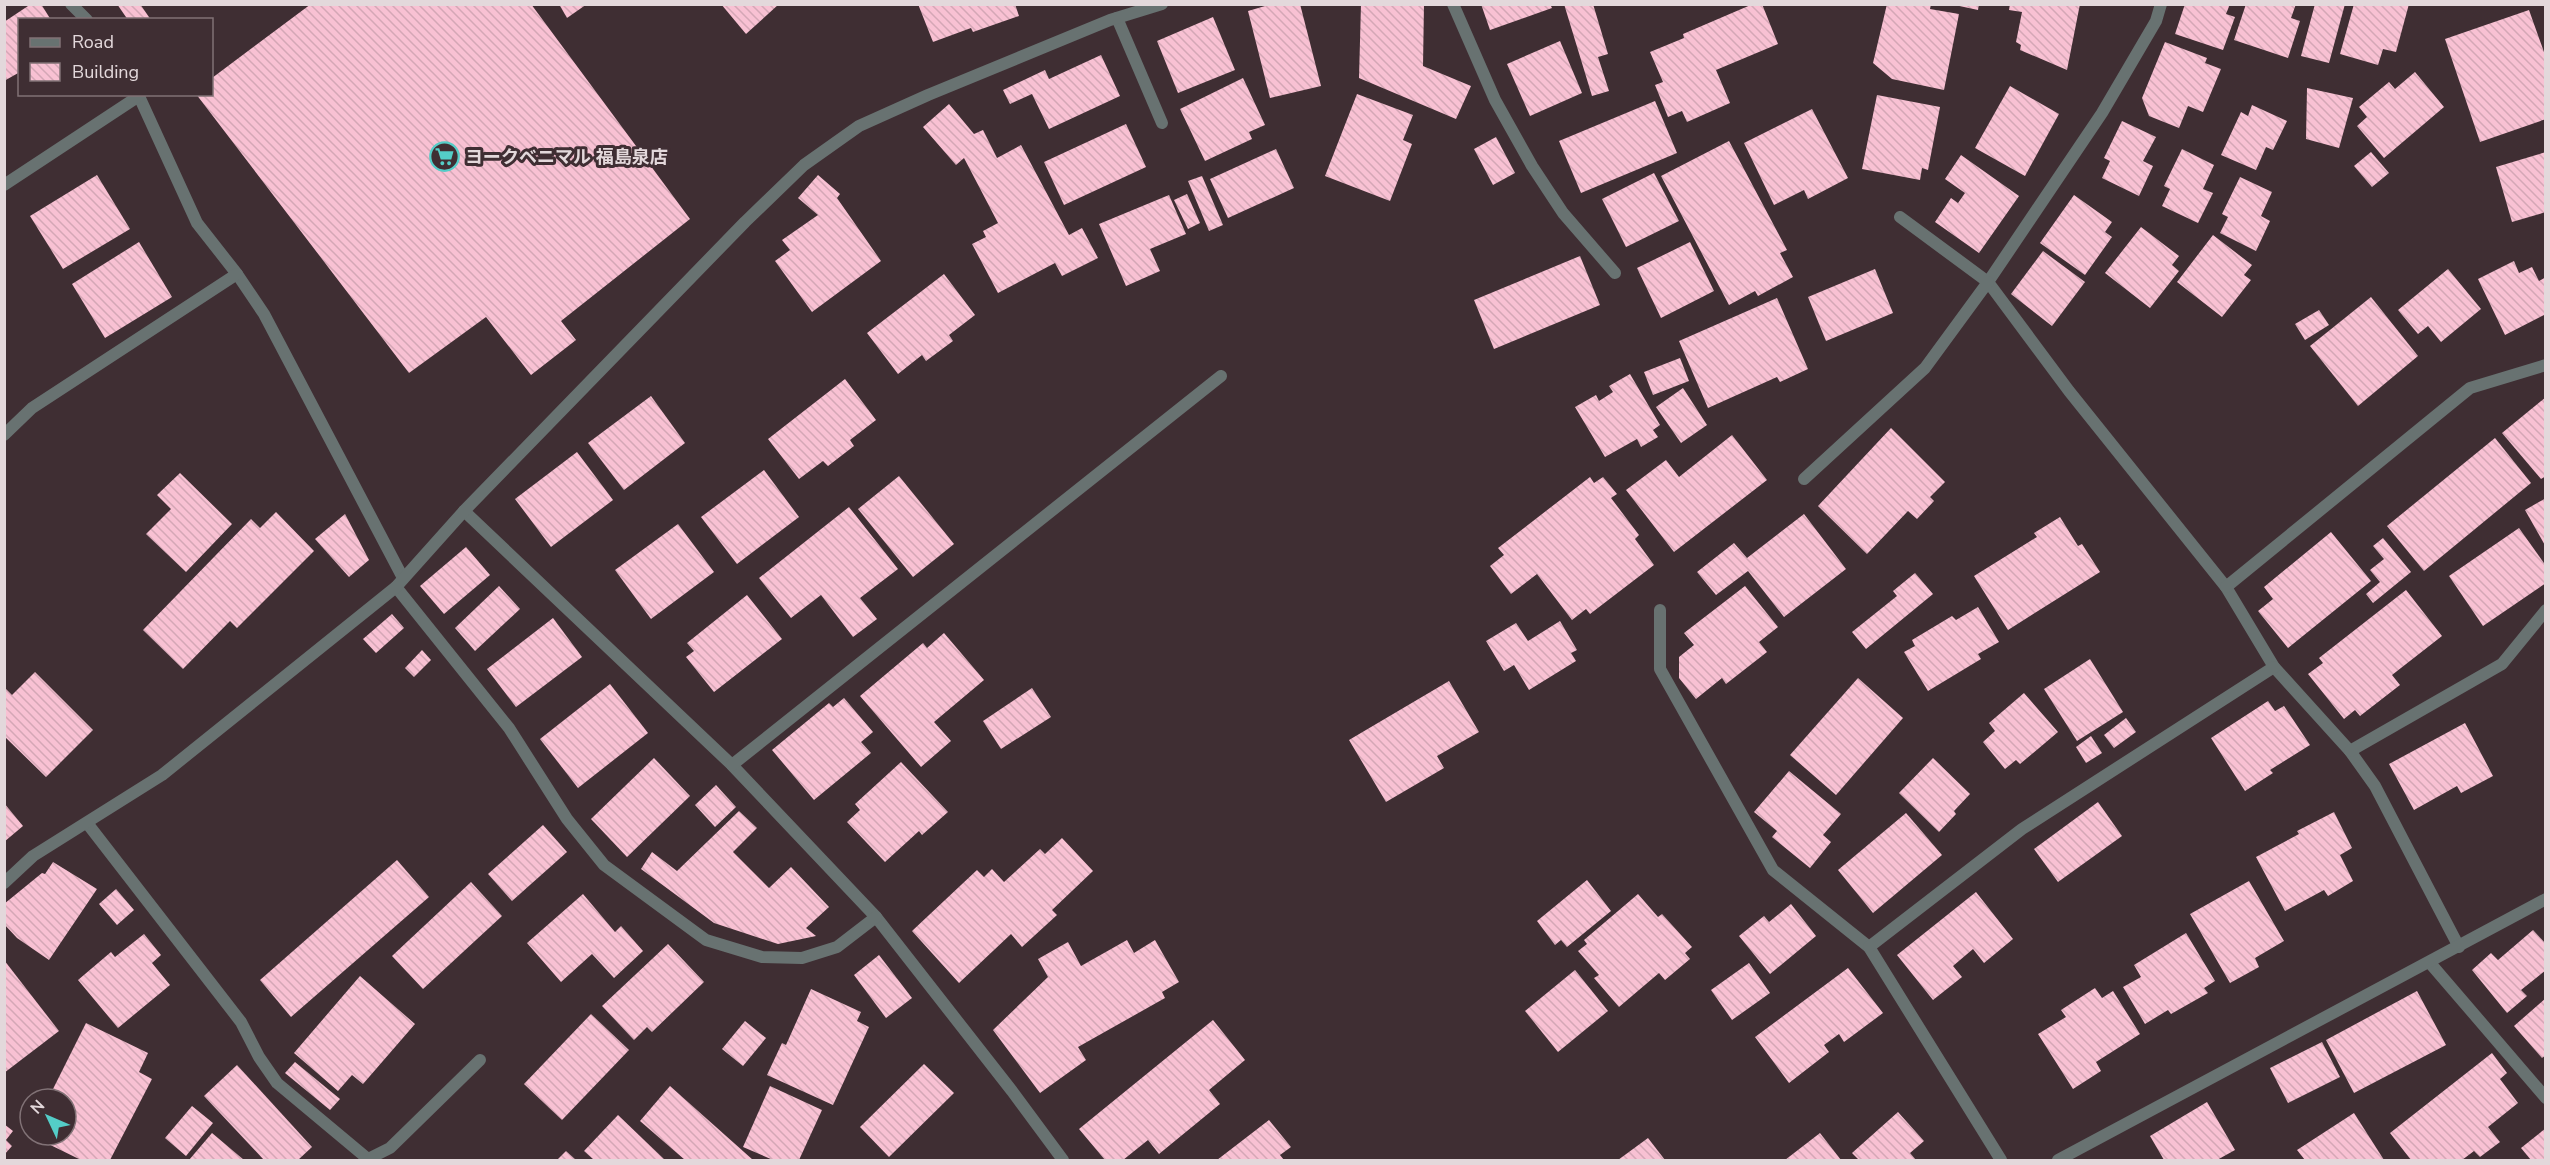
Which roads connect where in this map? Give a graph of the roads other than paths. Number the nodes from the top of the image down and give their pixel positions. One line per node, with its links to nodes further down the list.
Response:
1 (71, 4): 5 (street)
2 (1162, 4): 6 (street)
3 (1453, 4): 12 (street)
4 (2161, 4): 14 (street)
5 (85, 18)
6 (1118, 18): 9 (street); 19 (street)
7 (137, 96): 10 (street)
8 (138, 96): 13 (street)
9 (1162, 123)
10 (4, 185)
11 (1900, 217): 14 (street)
12 (1615, 273)
13 (237, 274): 17 (street); 20 (street)
14 (1988, 282): 18 (street); 21 (street)
15 (2546, 365): 21 (street)
16 (1221, 376): 26 (street)
17 (4, 435)
18 (1804, 479)
19 (465, 511): 20 (street); 26 (street)
20 (400, 583): 27 (street); 30 (street)
21 (2226, 587): 24 (street)
22 (1660, 610): 31 (street)
23 (2546, 610): 25 (street)
24 (2274, 667): 25 (street); 31 (street)
25 (2350, 751): 32 (street)
26 (732, 765): 30 (street)
27 (87, 823): 28 (street); 34 (street)
28 (4, 883)
29 (2546, 899): 32 (street)
30 (876, 917): 36 (street)
31 (1869, 947): 37 (street)
32 (2459, 947): 33 (street)
33 (2430, 963): 35 (street); 38 (street)
34 (480, 1060)
35 (2546, 1098)
36 (1063, 1161)
37 (2001, 1161)
38 (2058, 1161)

